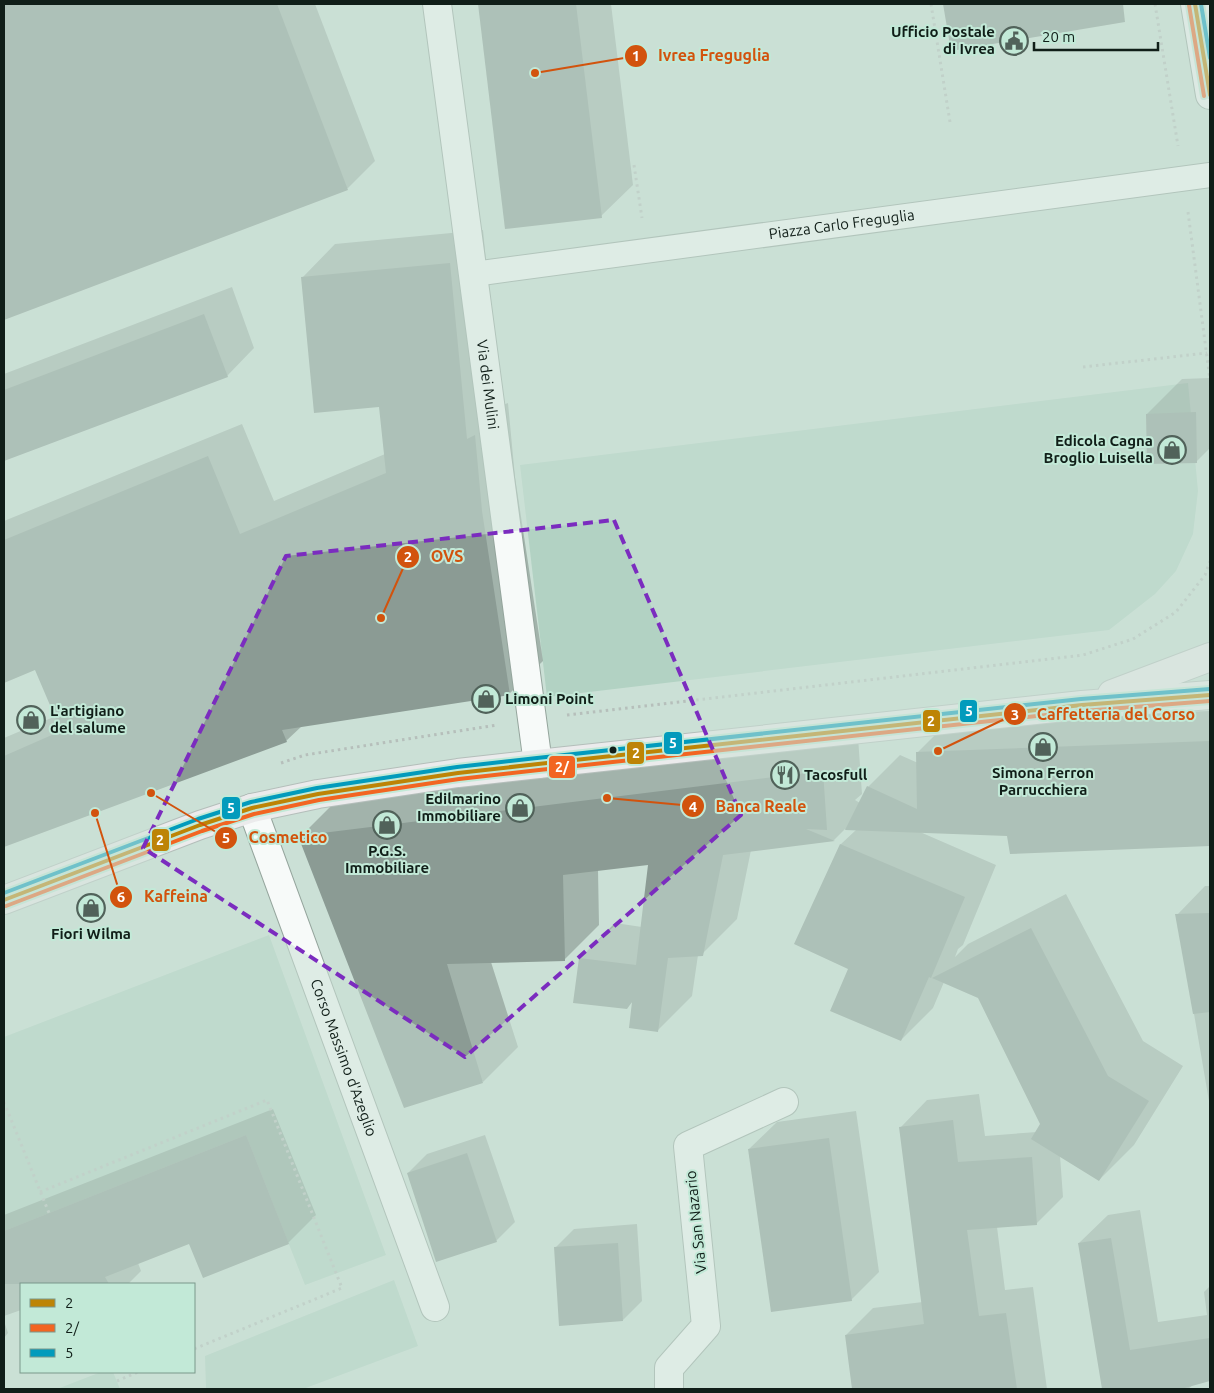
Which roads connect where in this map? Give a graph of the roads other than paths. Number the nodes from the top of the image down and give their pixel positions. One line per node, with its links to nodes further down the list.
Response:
1 (438, 4): 5 (street, Via dei Mulini)
2 (1195, 4): 3 (main road)
3 (1210, 95)
4 (1210, 175): 5 (lane, Piazza Carlo Freguglia)
5 (474, 274): 9 (street, Via dei Mulini)
6 (1210, 657): 8 (main road)
7 (1210, 695): 8 (main road)
8 (1082, 705): 9 (main road)
9 (538, 764): 10 (main road)
10 (252, 808): 11 (main road); 13 (street, Corso Massimo d'Azeglio)
11 (4, 900)
12 (784, 1102): 14 (street, Via San Nazario)
13 (435, 1307)
14 (669, 1389)

